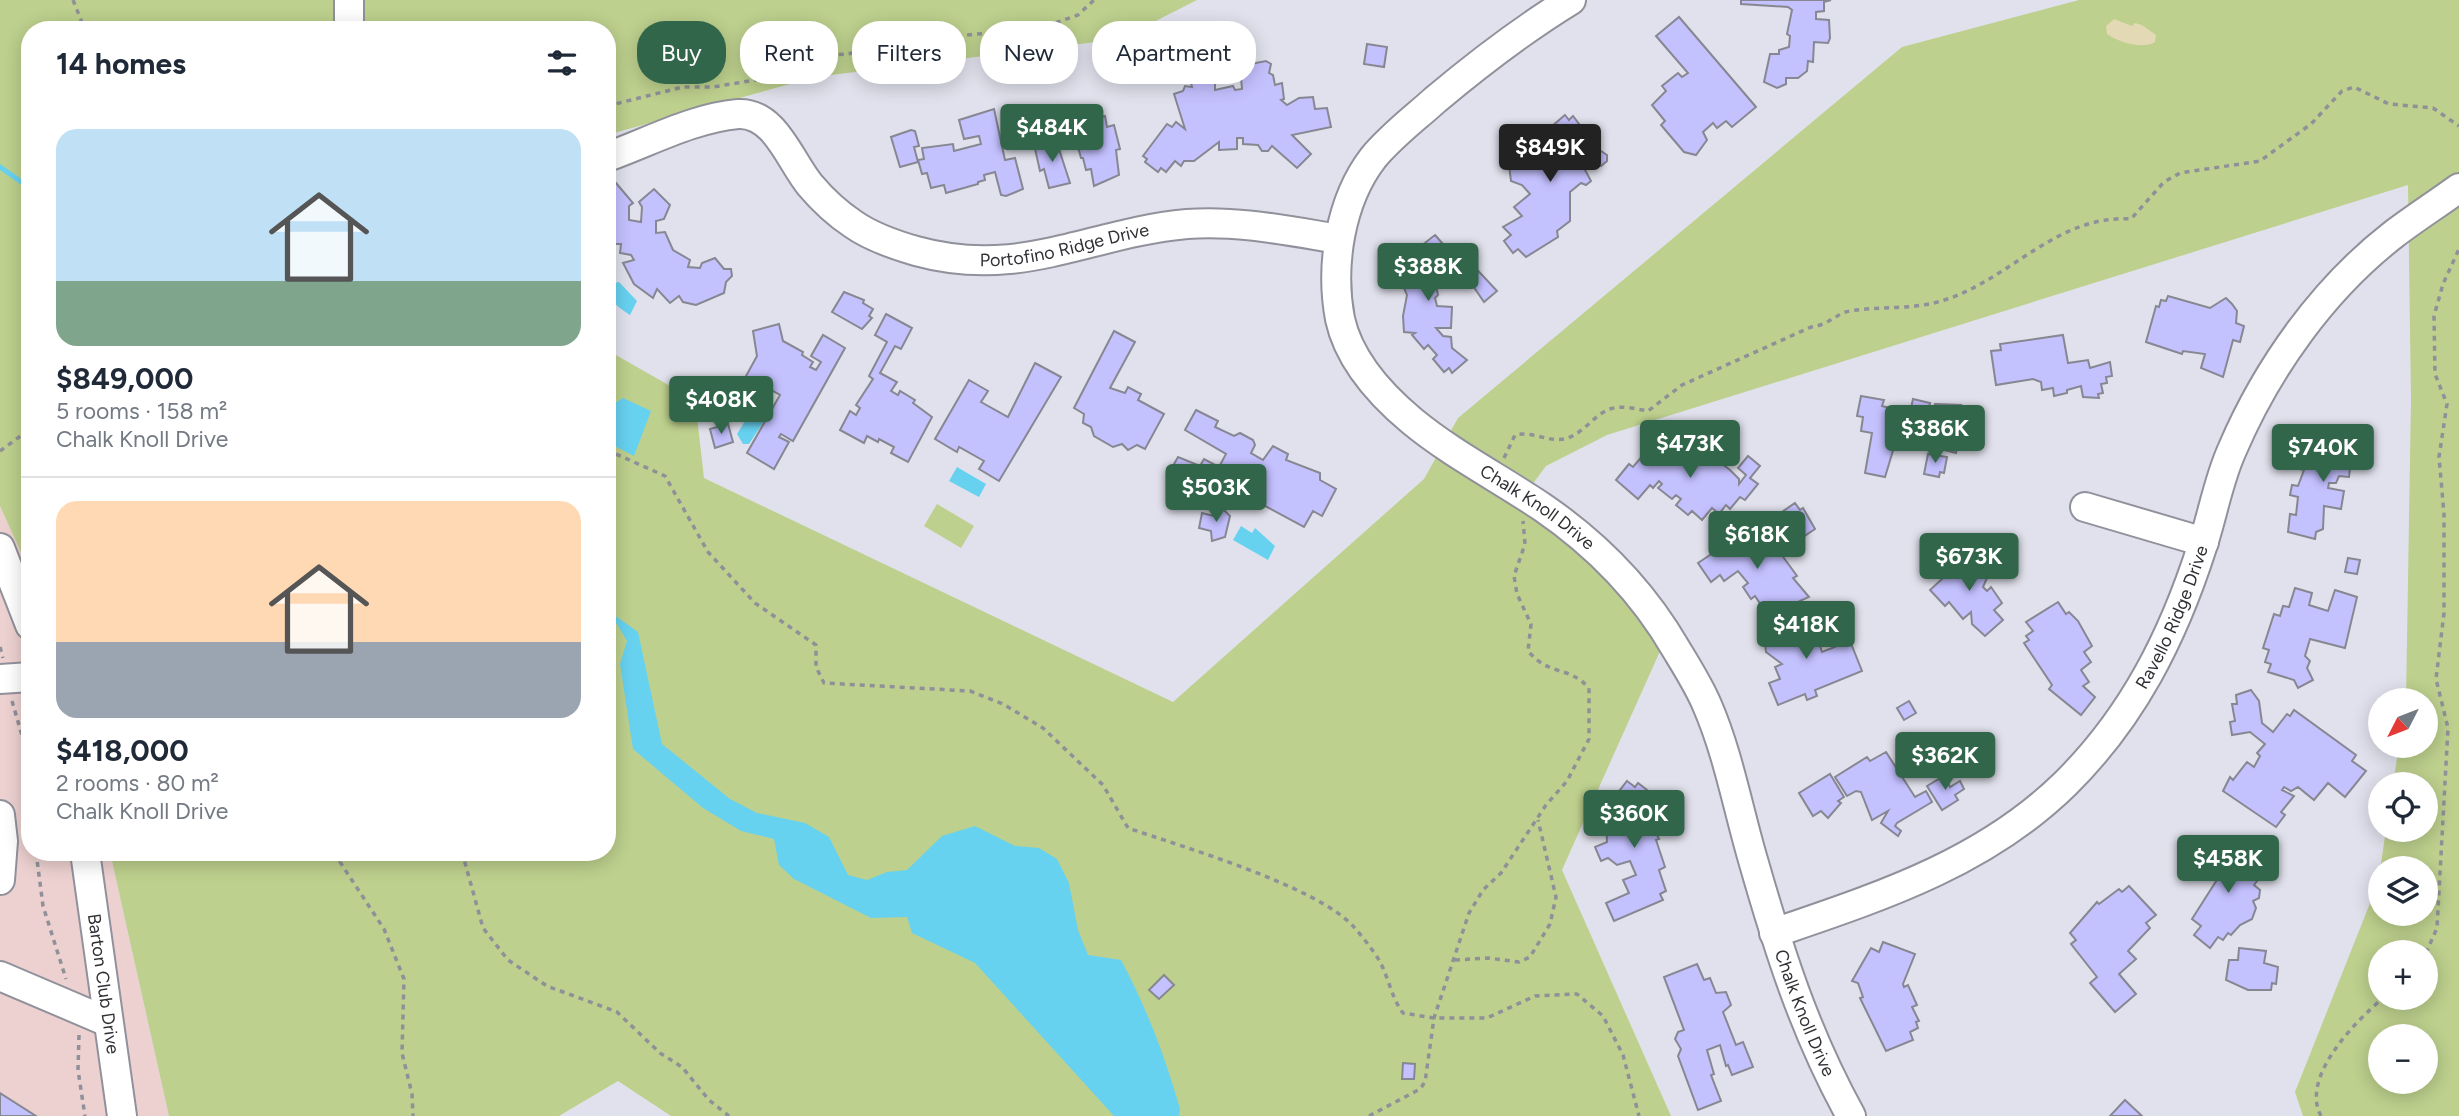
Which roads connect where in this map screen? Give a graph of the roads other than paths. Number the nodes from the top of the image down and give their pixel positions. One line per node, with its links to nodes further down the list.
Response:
1 (349, 0): 3 (street)
2 (1571, 0): 6 (street, Chalk Knoll Drive)
3 (349, 21)
4 (616, 155): 6 (street, Portofino Ridge Drive)
5 (2459, 188): 8 (street, Ravello Ridge Drive)
6 (1339, 239): 14 (street, Chalk Knoll Drive)
7 (2085, 507): 8 (street)
8 (2204, 542): 14 (street, Ravello Ridge Drive)
9 (0, 548): 10 (street)
10 (21, 602)
11 (0, 815): 13 (street)
12 (86, 861): 16 (street, Barton Club Drive)
13 (0, 880)
14 (1774, 933): 18 (street, Chalk Knoll Drive)
15 (0, 976): 16 (street)
16 (108, 1022): 17 (street, Barton Club Drive)
17 (122, 1116)
18 (1851, 1116)

